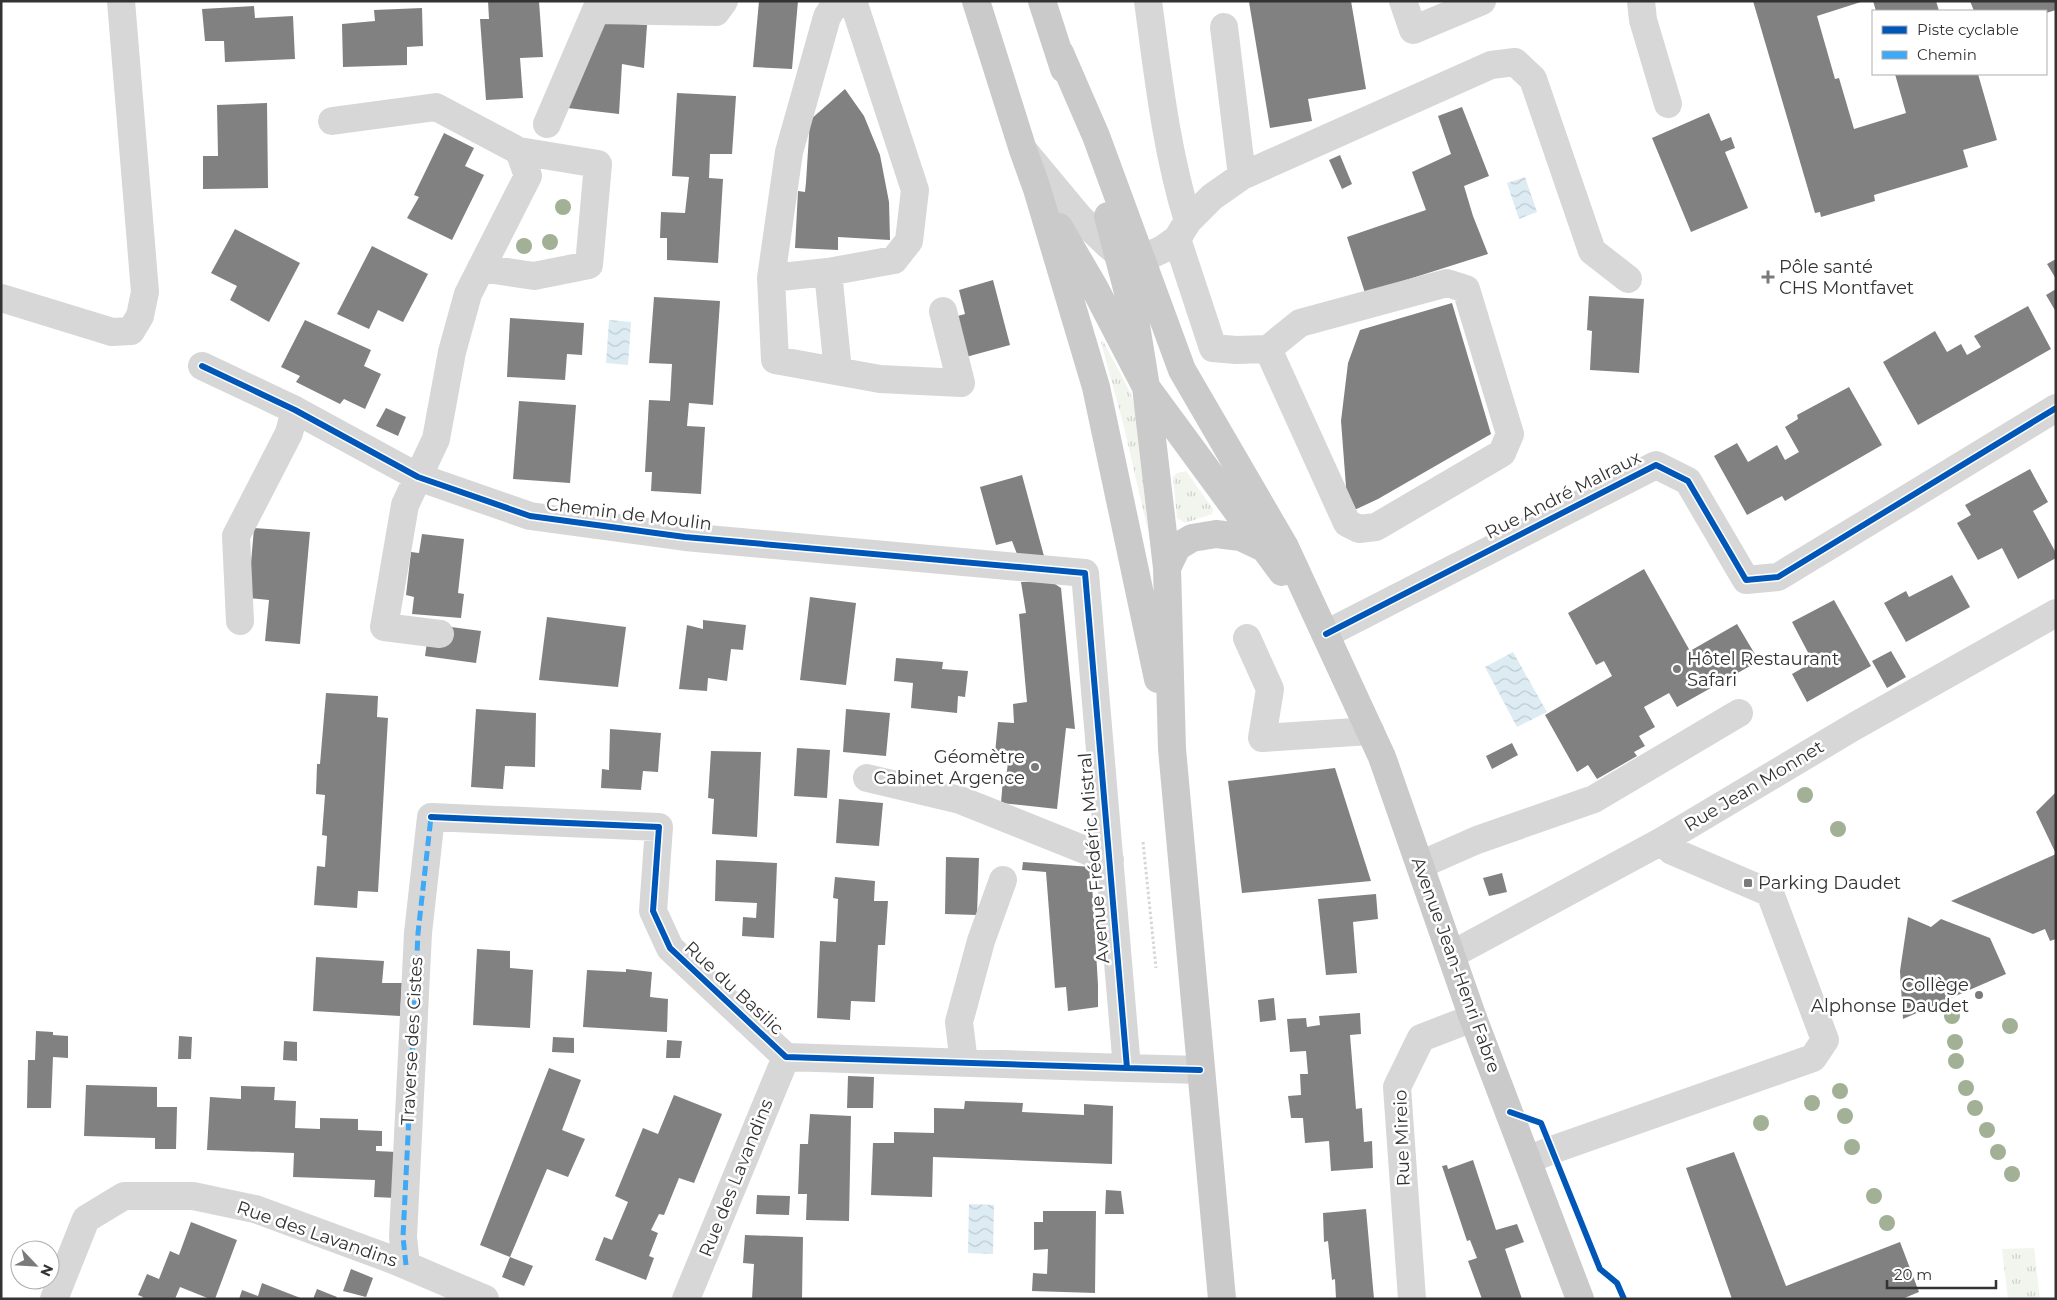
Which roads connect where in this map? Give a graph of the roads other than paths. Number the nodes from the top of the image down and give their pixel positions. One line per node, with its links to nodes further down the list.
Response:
1 (121, 1): 25 (street)
2 (724, 1): 14 (street)
3 (837, 1): 23 (street)
4 (853, 1): 22 (street)
5 (976, 1): 15 (main road)
6 (1042, 1): 20 (main road)
7 (1148, 1): 19 (street)
8 (1404, 1): 9 (street)
9 (1482, 1)
10 (1641, 1): 12 (street)
11 (1224, 27): 17 (street)
12 (1668, 104)
13 (332, 122): 16 (street)
14 (546, 124)
15 (1023, 150): 18 (main road); 20 (street)
16 (519, 151): 21 (street); 21 (street)
17 (1242, 176): 19 (street); 24 (street)
18 (1037, 189): 30 (main road); 44 (main road)
19 (1183, 230): 20 (street); 27 (street)
20 (1130, 256): 30 (main road); 40 (main road)
21 (481, 268): 33 (street)
22 (828, 272): 23 (street); 29 (street)
23 (771, 278): 29 (street)
24 (1628, 279)
25 (1, 298)
26 (943, 311): 29 (street)
27 (1268, 349): 27 (street)
28 (202, 366): 32 (street, Chemin de Moulin)
29 (838, 371)
30 (1146, 388): 34 (main road); 35 (main road)
31 (2056, 408): 40 (street, Rue André Malraux)
32 (295, 410): 33 (street, Chemin de Moulin); 38 (street)
33 (418, 477): 36 (street, Chemin de Moulin); 39 (street)
34 (1264, 548): 35 (main road); 40 (main road)
35 (1167, 568): 44 (main road)
36 (1085, 573): 48 (street, Avenue Frédéric Mistral)
37 (2056, 613): 47 (street, Rue Jean Monnet)
38 (240, 621)
39 (440, 634)
40 (1326, 634): 43 (main road, Avenue Jean-Henri Fabre)
41 (1247, 638): 43 (street)
42 (1738, 713): 49 (street)
43 (1370, 731): 49 (main road, Avenue Jean-Henri Fabre)
44 (1172, 749): 56 (main road)
45 (867, 778): 48 (street)
46 (431, 817): 53 (street, Rue du Basilic); 58 (street, Traverse des Cistes)
47 (1662, 841): 51 (street, Rue Jean Monnet); 57 (street)
48 (1110, 860): 55 (street, Avenue Frédéric Mistral)
49 (1420, 864): 51 (main road, Avenue Jean-Henri Fabre)
50 (1003, 880): 54 (street)
51 (1451, 955): 52 (main road, Avenue Jean-Henri Fabre)
52 (1473, 1018): 57 (main road, Avenue Jean-Henri Fabre); 63 (street, Rue Mireio)
53 (786, 1057): 54 (street, Rue du Basilic); 61 (street, Rue des Lavandins)
54 (964, 1063): 55 (street, Rue du Basilic)
55 (1127, 1068): 56 (street)
56 (1200, 1070): 62 (main road)
57 (1528, 1160): 64 (main road, Avenue Jean-Henri Fabre)
58 (406, 1265): 59 (street, Rue des Lavandins); 60 (street, Rue des Lavandins)
59 (54, 1299)
60 (484, 1299)
61 (686, 1299)
62 (1222, 1299)
63 (1412, 1299)
64 (1580, 1299)

